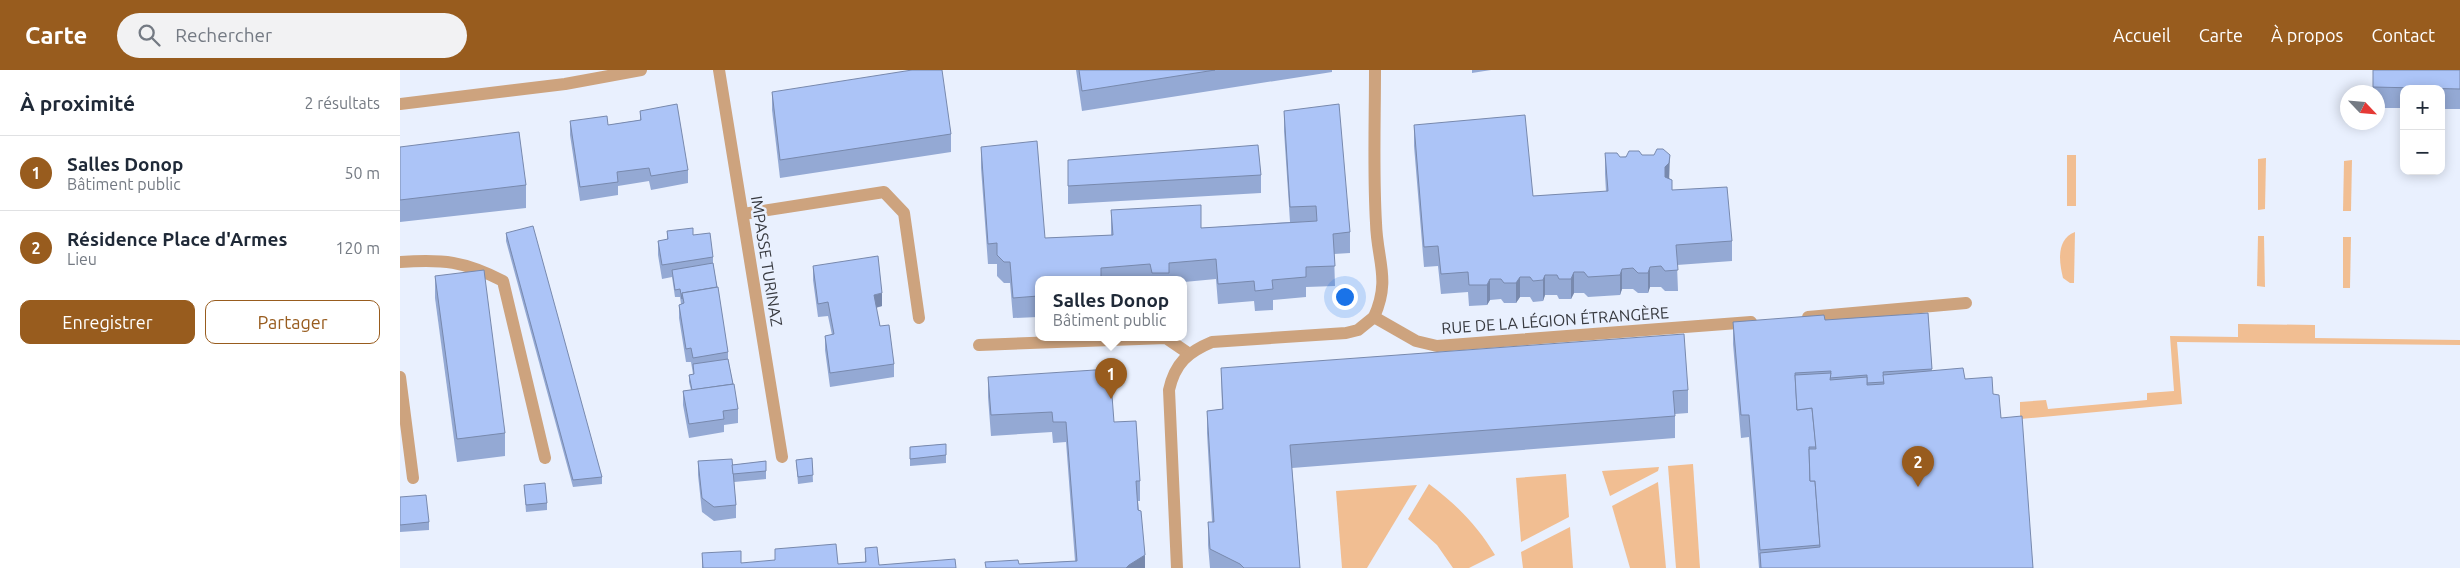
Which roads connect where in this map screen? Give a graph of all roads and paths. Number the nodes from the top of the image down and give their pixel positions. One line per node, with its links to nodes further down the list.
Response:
1 (641, 70): 4 (street)
2 (719, 70): 5 (street, IMPASSE TURINAZ)
3 (1375, 70): 8 (street)
4 (400, 104)
5 (743, 214): 9 (street); 17 (street, IMPASSE TURINAZ)
6 (400, 262): 18 (street)
7 (1966, 303): 10 (street)
8 (1374, 316): 11 (street, RUE DE LA LÉGION ÉTRANGÈRE); 15 (street)
9 (919, 318)
10 (1798, 318)
11 (1768, 320)
12 (1086, 341): 14 (street)
13 (1170, 341): 15 (street)
14 (979, 345)
15 (1188, 353): 20 (street)
16 (400, 376): 19 (street)
17 (782, 457)
18 (545, 458)
19 (413, 478)
20 (1177, 568)

